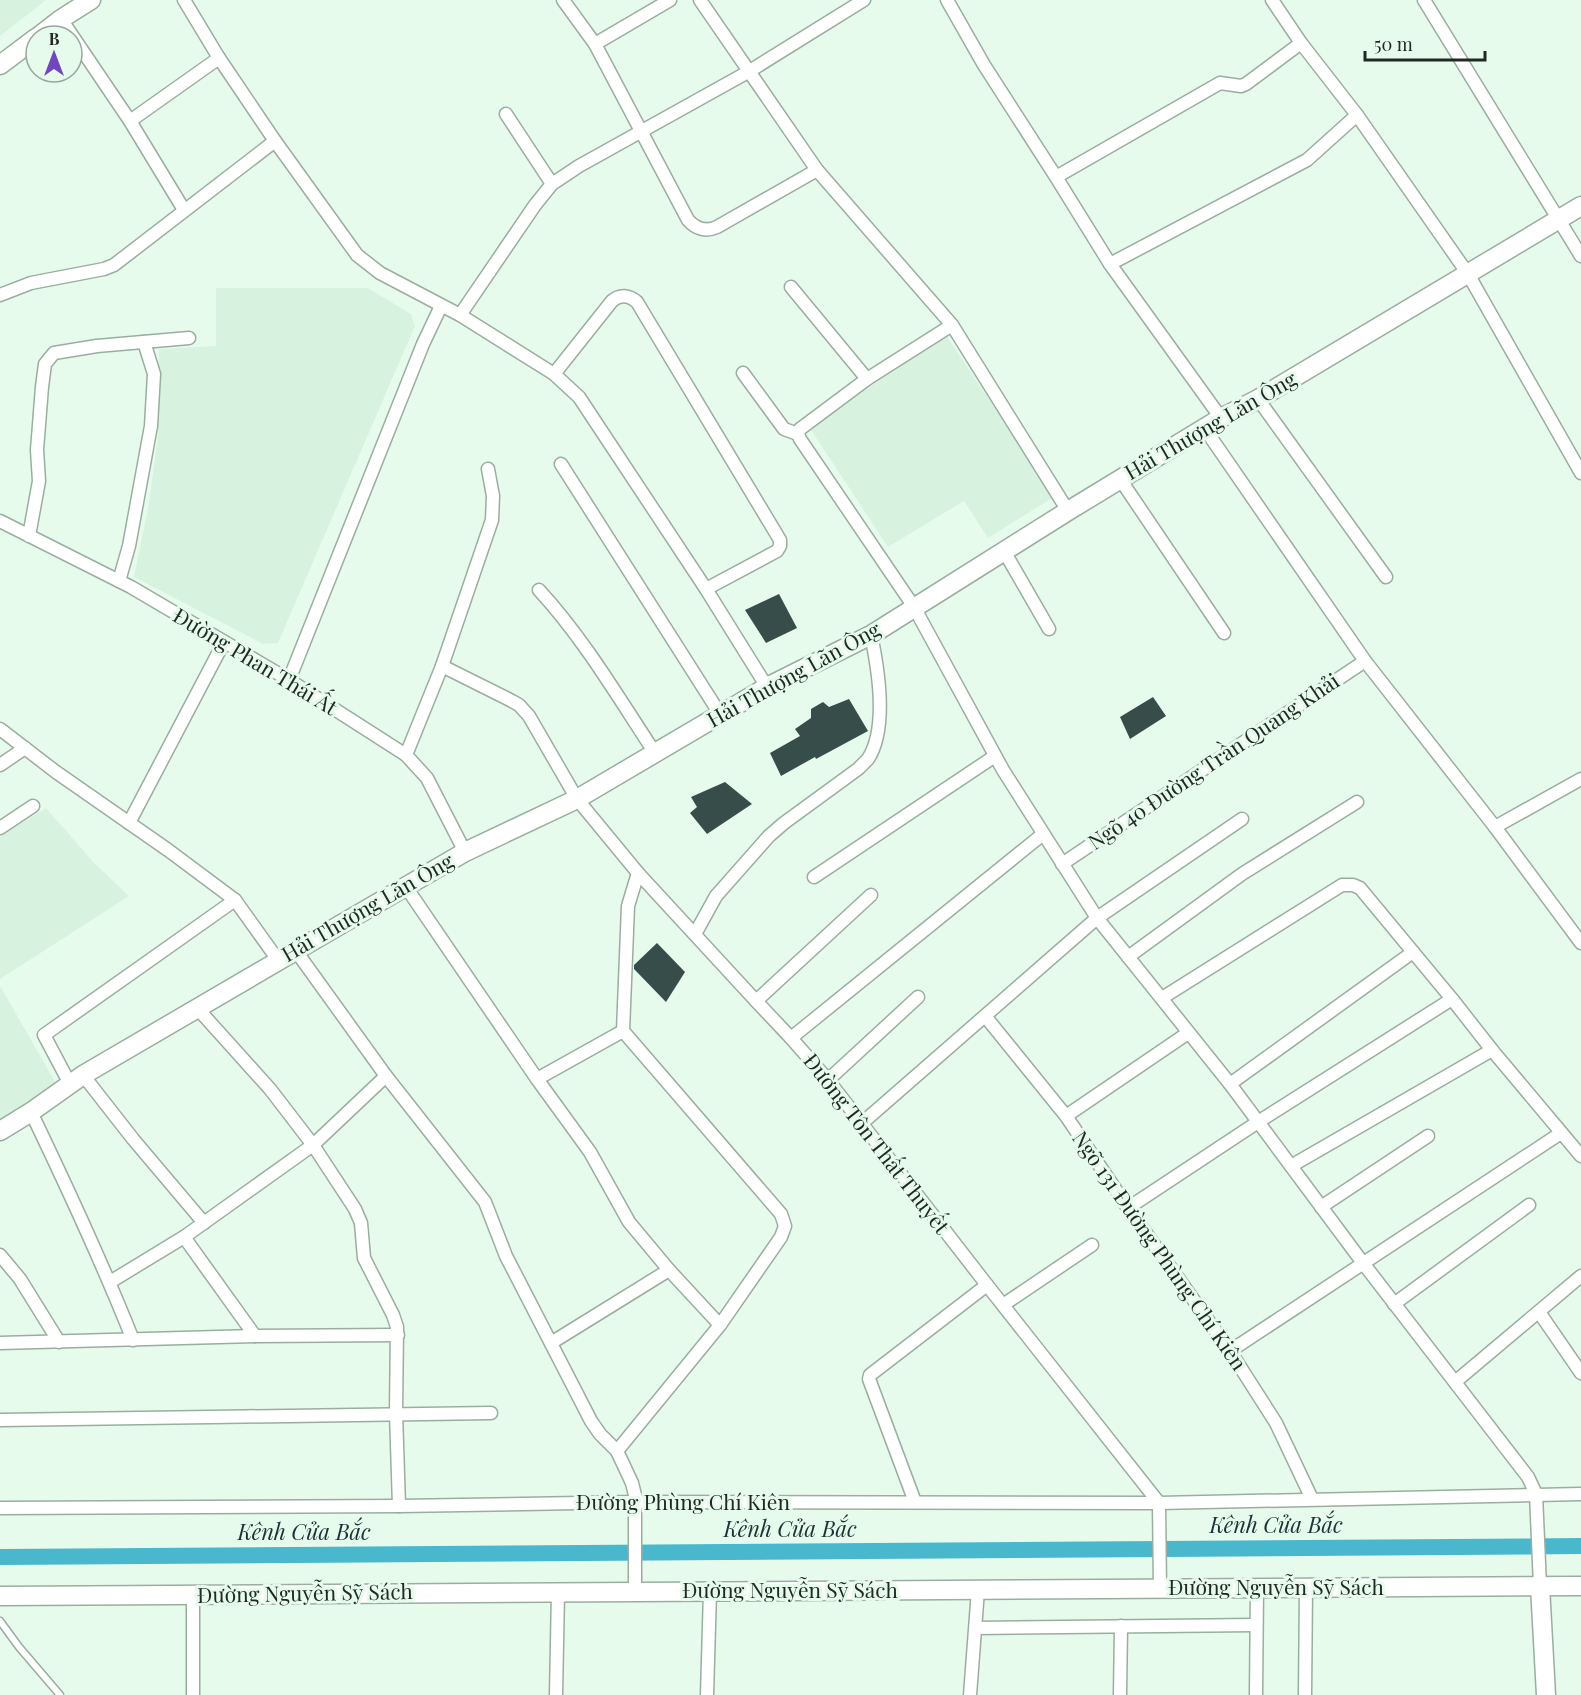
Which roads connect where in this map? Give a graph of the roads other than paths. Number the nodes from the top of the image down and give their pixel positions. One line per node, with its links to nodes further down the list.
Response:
1 (91, 0): 10 (street)
2 (184, 0): 15 (street)
3 (563, 0): 13 (street)
4 (670, 0): 13 (street)
5 (700, 0): 17 (street)
6 (864, 0): 17 (street)
7 (947, 0): 24 (street)
8 (1272, 0): 12 (street)
9 (1424, 0): 28 (street)
10 (62, 19): 11 (street); 20 (street)
11 (55, 24)
12 (1302, 43): 19 (street); 24 (street)
13 (595, 44): 21 (street)
14 (24, 47): 16 (street)
15 (219, 58): 20 (street); 22 (street)
16 (0, 65)
17 (748, 72): 21 (street); 23 (street)
18 (506, 114): 25 (street)
19 (1357, 115): 30 (street); 31 (street)
20 (130, 121): 27 (street)
21 (641, 132): 23 (street); 25 (street)
22 (275, 141): 27 (street); 34 (street)
23 (817, 170): 36 (street)
24 (1056, 177): 30 (street)
25 (552, 184): 35 (street)
26 (1581, 206): 28 (street, Hải Thượng Lãn Ông)
27 (184, 210): 33 (street)
28 (1559, 220): 29 (street); 31 (street, Hải Thượng Lãn Ông)
29 (1581, 256)
30 (1110, 264): 43 (street)
31 (1468, 274): 42 (street, Hải Thượng Lãn Ông); 48 (street)
32 (791, 287): 41 (street)
33 (0, 295)
34 (441, 306): 35 (street); 65 (street)
35 (460, 315): 40 (street)
36 (952, 325): 41 (street); 50 (street)
37 (189, 338): 38 (street)
38 (144, 342): 52 (street); 55 (street)
39 (742, 373): 45 (street)
40 (554, 374): 56 (street); 56 (street)
41 (867, 379): 45 (street)
42 (1258, 399): 43 (street, Hải Thượng Lãn Ông); 54 (street)
43 (1221, 417): 44 (street, Hải Thượng Lãn Ông)
44 (1205, 429): 49 (street, Hải Thượng Lãn Ông); 63 (street)
45 (798, 434): 58 (street)
46 (561, 464): 67 (street)
47 (488, 468): 64 (street)
48 (1581, 473)
49 (1120, 479): 50 (street, Hải Thượng Lãn Ông); 60 (street)
50 (1068, 511): 53 (street, Hải Thượng Lãn Ông)
51 (0, 521): 52 (street, Đường Phan Thái Ất)
52 (29, 536): 55 (street, Đường Phan Thái Ất)
53 (1004, 551): 58 (street, Hải Thượng Lãn Ông); 59 (street)
54 (1386, 577)
55 (119, 581): 62 (street, Đường Phan Thái Ất)
56 (706, 588): 66 (street)
57 (539, 590): 70 (street)
58 (914, 607): 61 (street, Hải Thượng Lãn Ông); 72 (street)
59 (1049, 629)
60 (1224, 633)
61 (871, 634): 66 (street, Hải Thượng Lãn Ông); 91 (street)
62 (224, 642): 65 (street, Đường Phan Thái Ất); 79 (street)
63 (1365, 661): 80 (street); 84 (street, Ngõ 40 Đường Trần Quang Khải)
64 (442, 666): 71 (street); 75 (street, Đường Tôn Thất Thuyết)
65 (289, 680): 71 (street, Đường Phan Thái Ất)
66 (767, 687): 67 (street, Hải Thượng Lãn Ông)
67 (720, 714): 70 (street, Hải Thượng Lãn Ông)
68 (0, 729): 69 (street)
69 (25, 748): 73 (street); 79 (street)
70 (655, 753): 75 (street, Hải Thượng Lãn Ông)
71 (406, 754): 83 (street, Đường Phan Thái Ất)
72 (995, 756): 82 (street); 86 (street)
73 (0, 765)
74 (1581, 779): 80 (street)
75 (577, 799): 83 (street, Hải Thượng Lãn Ông); 85 (street, Đường Tôn Thất Thuyết)
76 (1357, 802): 95 (street)
77 (33, 806): 81 (street)
78 (1242, 819): 90 (street)
79 (129, 823): 89 (street)
80 (1495, 827): 92 (street)
81 (0, 828)
82 (1043, 834): 84 (street); 105 (street)
83 (465, 852): 87 (street, Hải Thượng Lãn Ông)
84 (1062, 864): 90 (street)
85 (638, 873): 91 (street, Đường Tôn Thất Thuyết); 103 (street)
86 (814, 877)
87 (406, 887): 93 (street, Hải Thượng Lãn Ông); 108 (street)
88 (871, 895): 100 (street)
89 (236, 900): 96 (street); 109 (street)
90 (1097, 918): 95 (street); 102 (street)
91 (695, 934): 100 (street, Đường Tôn Thất Thuyết)
92 (1581, 943)
93 (296, 951): 96 (street, Hải Thượng Lãn Ông); 107 (street)
94 (1413, 952): 98 (street); 99 (street); 111 (street)
95 (1128, 957): 98 (street)
96 (278, 960): 101 (street, Hải Thượng Lãn Ông)
97 (918, 997): 110 (street)
98 (1162, 998): 104 (street)
99 (1452, 999): 106 (street); 114 (street)
100 (756, 1001): 105 (street, Đường Tôn Thất Thuyết)
101 (198, 1009): 109 (street, Hải Thượng Lãn Ông); 119 (street)
102 (985, 1016): 113 (street, Ngõ 131 Đường Phùng Chí Kiên); 115 (street)
103 (623, 1032): 108 (street); 137 (street)
104 (1188, 1033): 111 (street); 113 (street)
105 (791, 1038): 110 (street, Đường Tôn Thất Thuyết)
106 (1492, 1050): 117 (street); 121 (street)
107 (386, 1076): 119 (street); 143 (street)
108 (537, 1079): 130 (street)
109 (77, 1080): 112 (street, Hải Thượng Lãn Ông); 125 (street)
110 (828, 1080): 115 (street, Đường Tôn Thất Thuyết)
111 (1230, 1084): 114 (street)
112 (31, 1112): 116 (street, Hải Thượng Lãn Ông); 132 (street)
113 (1066, 1116): 124 (street, Ngõ 131 Đường Phùng Chí Kiên)
114 (1258, 1122): 121 (street); 124 (street)
115 (861, 1124): 133 (street, Đường Tôn Thất Thuyết)
116 (0, 1131)
117 (1561, 1133): 120 (street); 129 (street)
118 (1428, 1136): 123 (street)
119 (313, 1145): 125 (street); 138 (street)
120 (1581, 1156)
121 (1291, 1166): 123 (street)
122 (1529, 1205): 134 (street)
123 (1321, 1207): 129 (street)
124 (1128, 1208): 144 (street, Ngõ 131 Đường Phùng Chí Kiên)
125 (204, 1223): 126 (street)
126 (184, 1237): 132 (street); 139 (street)
127 (1092, 1245): 135 (street)
128 (0, 1255): 141 (street)
129 (1363, 1263): 134 (street); 144 (street)
130 (669, 1270): 137 (street); 143 (street)
131 (1581, 1276): 136 (street)
132 (110, 1282): 140 (street)
133 (987, 1285): 135 (street, Đường Tôn Thất Thuyết); 155 (street)
134 (1394, 1304): 146 (street)
135 (1003, 1305): 156 (street, Đường Tôn Thất Thuyết)
136 (1539, 1312): 145 (street); 146 (street)
137 (720, 1325): 150 (street)
138 (398, 1335): 139 (street); 147 (street)
139 (255, 1336): 140 (street)
140 (133, 1340): 141 (street)
141 (59, 1342): 142 (street)
142 (0, 1343)
143 (551, 1343): 150 (street)
144 (1230, 1351): 153 (street, Ngõ 131 Đường Phùng Chí Kiên)
145 (1581, 1373)
146 (1455, 1382): 151 (street)
147 (396, 1413): 148 (street); 149 (street); 157 (street)
148 (491, 1413)
149 (0, 1420)
150 (617, 1451): 154 (street)
151 (1536, 1494): 152 (street, Đường Phùng Chí Kiên); 153 (street, Đường Phùng Chí Kiên); 159 (street)
152 (1581, 1494)
153 (1312, 1499): 156 (street, Đường Phùng Chí Kiên)
154 (636, 1502): 155 (street, Đường Phùng Chí Kiên); 157 (street, Đường Phùng Chí Kiên); 165 (street)
155 (915, 1502): 156 (street, Đường Phùng Chí Kiên)
156 (1159, 1503): 163 (street)
157 (399, 1506): 158 (street, Đường Phùng Chí Kiên)
158 (0, 1508)
159 (1540, 1586): 160 (street, Đường Nguyễn Sỹ Sách); 161 (street, Đường Nguyễn Sỹ Sách); 182 (street)
160 (1581, 1586)
161 (1306, 1587): 162 (street, Đường Nguyễn Sỹ Sách); 181 (street)
162 (1257, 1588): 163 (street, Đường Nguyễn Sỹ Sách); 171 (street)
163 (1160, 1589): 164 (street, Đường Nguyễn Sỹ Sách)
164 (978, 1590): 166 (street, Đường Nguyễn Sỹ Sách); 173 (street)
165 (636, 1591): 166 (street, Đường Nguyễn Sỹ Sách); 167 (street, Đường Nguyễn Sỹ Sách)
166 (710, 1591): 177 (street)
167 (558, 1592): 168 (street, Đường Nguyễn Sỹ Sách); 176 (street)
168 (193, 1595): 169 (street, Đường Nguyễn Sỹ Sách); 175 (street)
169 (0, 1596)
170 (0, 1621): 174 (lane)
171 (1256, 1625): 172 (street); 180 (street)
172 (1121, 1626): 173 (street); 179 (street)
173 (976, 1628): 178 (street)
174 (60, 1695)
175 (193, 1695)
176 (556, 1695)
177 (707, 1695)
178 (970, 1695)
179 (1120, 1695)
180 (1256, 1695)
181 (1305, 1695)
182 (1546, 1695)

